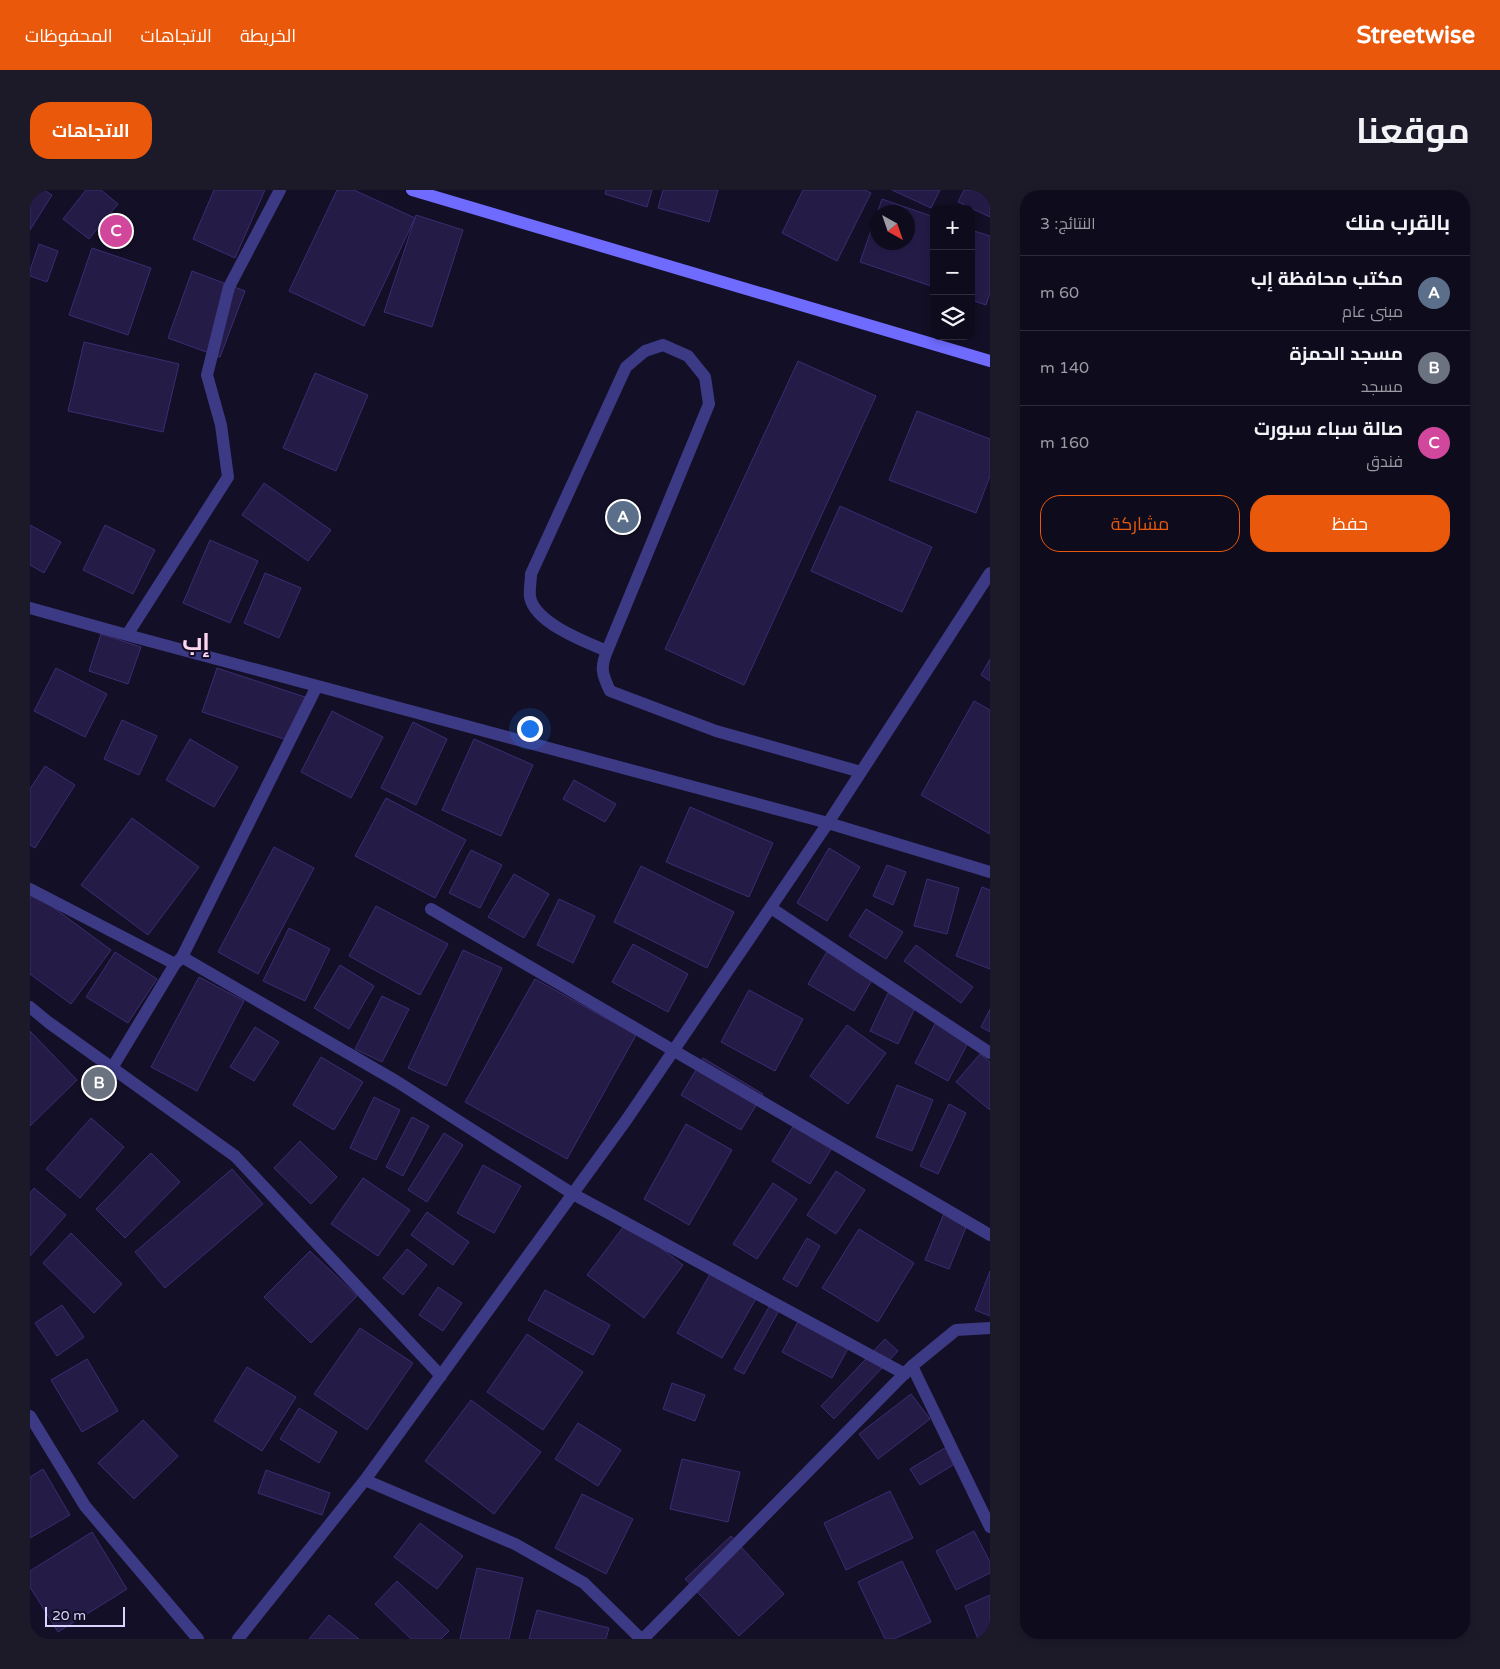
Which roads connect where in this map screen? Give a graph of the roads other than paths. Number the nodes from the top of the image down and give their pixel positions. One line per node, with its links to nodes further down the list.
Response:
1 (280, 190): 6 (street)
2 (412, 190): 3 (main road)
3 (990, 362)
4 (990, 574): 9 (street)
5 (30, 608): 6 (street)
6 (127, 635): 8 (street)
7 (608, 650): 7 (street); 9 (street)
8 (317, 686): 10 (street); 15 (street)
9 (861, 772): 10 (street)
10 (828, 823): 11 (street); 13 (street)
11 (990, 872)
12 (30, 889): 15 (street)
13 (771, 908): 17 (street); 18 (street)
14 (431, 909): 17 (street)
15 (178, 960): 19 (street); 20 (street)
16 (30, 1007): 19 (street)
17 (674, 1051): 20 (street); 21 (street)
18 (990, 1053)
19 (112, 1068): 24 (street)
20 (572, 1194): 23 (street); 24 (street)
21 (990, 1235)
22 (990, 1328): 23 (street)
23 (909, 1370): 27 (street); 30 (street)
24 (441, 1376): 26 (street)
25 (30, 1416): 28 (street)
26 (365, 1480): 29 (street); 30 (street)
27 (990, 1527)
28 (198, 1639)
29 (238, 1639)
30 (642, 1639)

